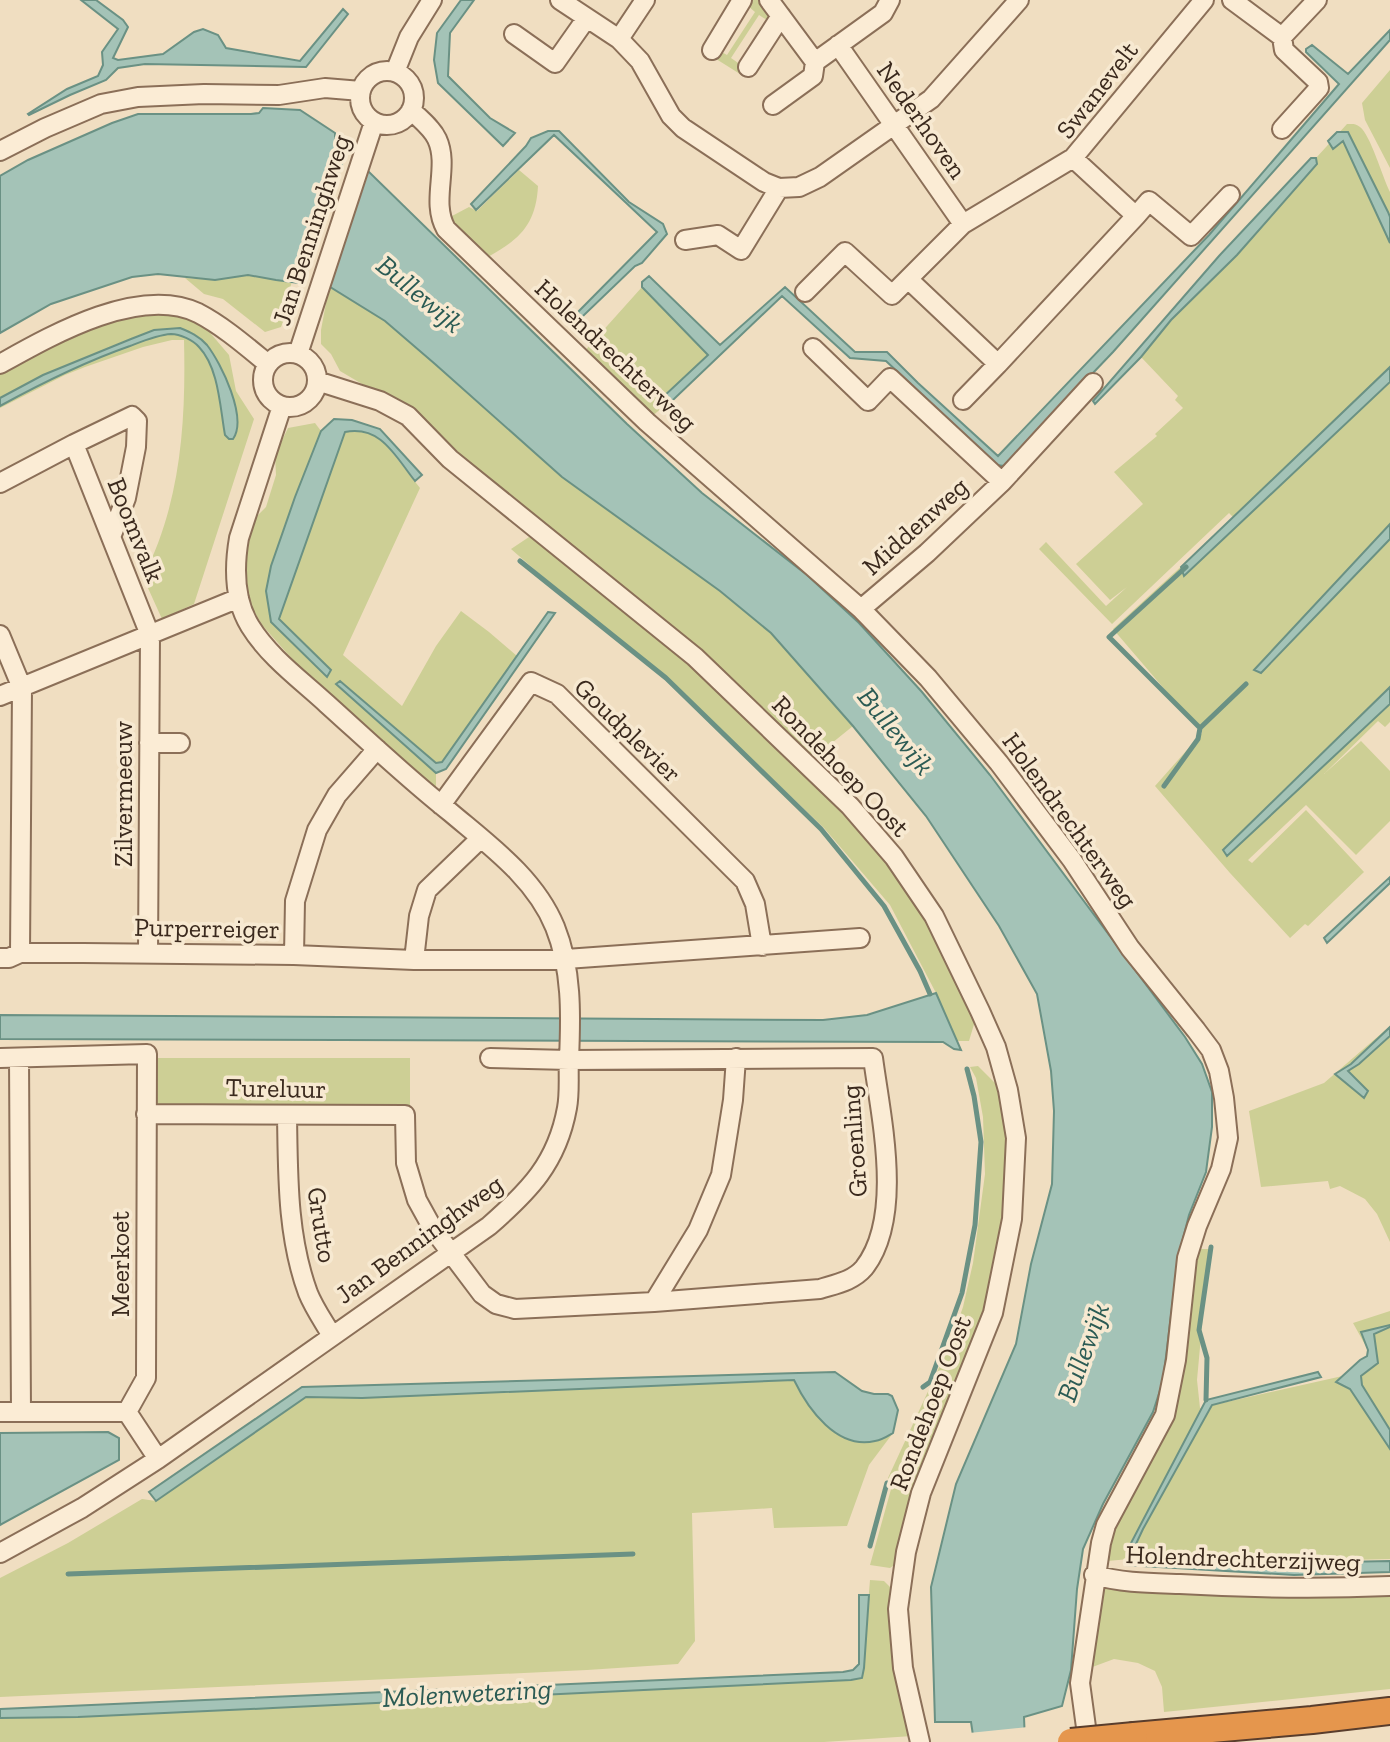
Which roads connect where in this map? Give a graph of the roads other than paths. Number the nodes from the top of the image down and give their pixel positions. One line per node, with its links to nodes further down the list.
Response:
1 (432, 0): 21 (street)
2 (560, 0): 12 (street)
3 (645, 0): 15 (street)
4 (742, 0): 17 (street)
5 (769, 0): 11 (street)
6 (890, 0): 16 (street)
7 (1019, 0): 27 (street)
8 (1204, 0): 30 (street, Swanevelt)
9 (1232, 0): 14 (street)
10 (1317, 0): 14 (street)
11 (781, 16): 18 (street); 20 (street)
12 (586, 19): 15 (street); 19 (street)
13 (514, 34): 19 (street)
14 (1282, 37): 28 (street)
15 (619, 39): 31 (street)
16 (838, 45): 18 (street); 27 (street, Nederhoven)
17 (712, 50)
18 (815, 62): 24 (street)
19 (555, 63): 22 (street)
20 (748, 67)
21 (395, 72): 23 (street); 25 (street)
22 (559, 83)
23 (361, 91): 26 (street); 29 (street)
24 (773, 105)
25 (411, 110): 26 (street); 52 (street, Holendrechterweg)
26 (374, 122): 39 (street, Jan Benninghweg)
27 (894, 126): 31 (street); 34 (street, Nederhoven)
28 (1282, 129)
29 (0, 151)
30 (1073, 158): 33 (street, Swanevelt); 34 (street)
31 (779, 188): 35 (street)
32 (1230, 195): 33 (street)
33 (1136, 216): 42 (street)
34 (963, 224): 36 (street)
35 (685, 240)
36 (908, 279): 37 (street); 42 (street)
37 (805, 292)
38 (813, 348): 48 (street, Middenweg)
39 (298, 354): 41 (street); 43 (street)
40 (0, 364): 41 (street)
41 (268, 364): 46 (street)
42 (998, 364): 45 (street)
43 (317, 381): 46 (street); 89 (street, Rondehoep Oost)
44 (1093, 383): 48 (street, Middenweg)
45 (963, 400)
46 (282, 406): 51 (street, Jan Benninghweg)
47 (74, 444): 49 (street); 50 (street, Boomvalk); 50 (street)
48 (1002, 482): 52 (street, Middenweg)
49 (0, 483)
50 (111, 537): 54 (street, Boomvalk)
51 (239, 598): 54 (street); 59 (street, Jan Benninghweg)
52 (861, 609): 86 (street, Holendrechterweg)
53 (0, 635): 55 (street)
54 (150, 635): 55 (street); 57 (street, Zilvermeeuw)
55 (22, 688): 56 (street); 64 (street)
56 (0, 696)
57 (149, 743): 58 (street); 65 (street, Zilvermeeuw)
58 (180, 743)
59 (377, 749): 60 (street, Jan Benninghweg); 66 (street)
60 (441, 805): 61 (street, Jan Benninghweg); 63 (street, Goudplevier)
61 (481, 838): 68 (street, Jan Benninghweg); 69 (street)
62 (860, 938): 63 (street)
63 (762, 946): 68 (street)
64 (20, 953): 65 (street, Purperreiger); 67 (street, Purperreiger)
65 (148, 953): 66 (street, Purperreiger)
66 (294, 955): 69 (street, Purperreiger)
67 (0, 958)
68 (566, 959): 69 (street); 70 (street, Jan Benninghweg)
69 (414, 960)
70 (569, 1055): 73 (street, Groenling); 74 (street, Groenling); 78 (street, Jan Benninghweg)
71 (0, 1058): 72 (street)
72 (19, 1058): 75 (street, Meerkoet); 82 (street)
73 (490, 1058)
74 (736, 1058): 79 (street); 79 (street, Groenling)
75 (146, 1114): 76 (street, Tureluur); 83 (street, Meerkoet)
76 (287, 1115): 77 (street, Tureluur); 80 (street, Grutto)
77 (405, 1115): 78 (street, Groenling)
78 (451, 1253): 79 (street, Groenling); 80 (street, Jan Benninghweg)
79 (654, 1302)
80 (332, 1336): 84 (street, Jan Benninghweg)
81 (0, 1412): 82 (street)
82 (21, 1412): 83 (street)
83 (127, 1412): 84 (street)
84 (158, 1459): 85 (street, Jan Benninghweg)
85 (0, 1553)
86 (1094, 1575): 87 (street, Holendrechterzijweg); 91 (street, Holendrechterweg)
87 (1390, 1586)
88 (1390, 1711): 90 (highway, bridge)
89 (920, 1742)
90 (1071, 1742)
91 (1088, 1742)

